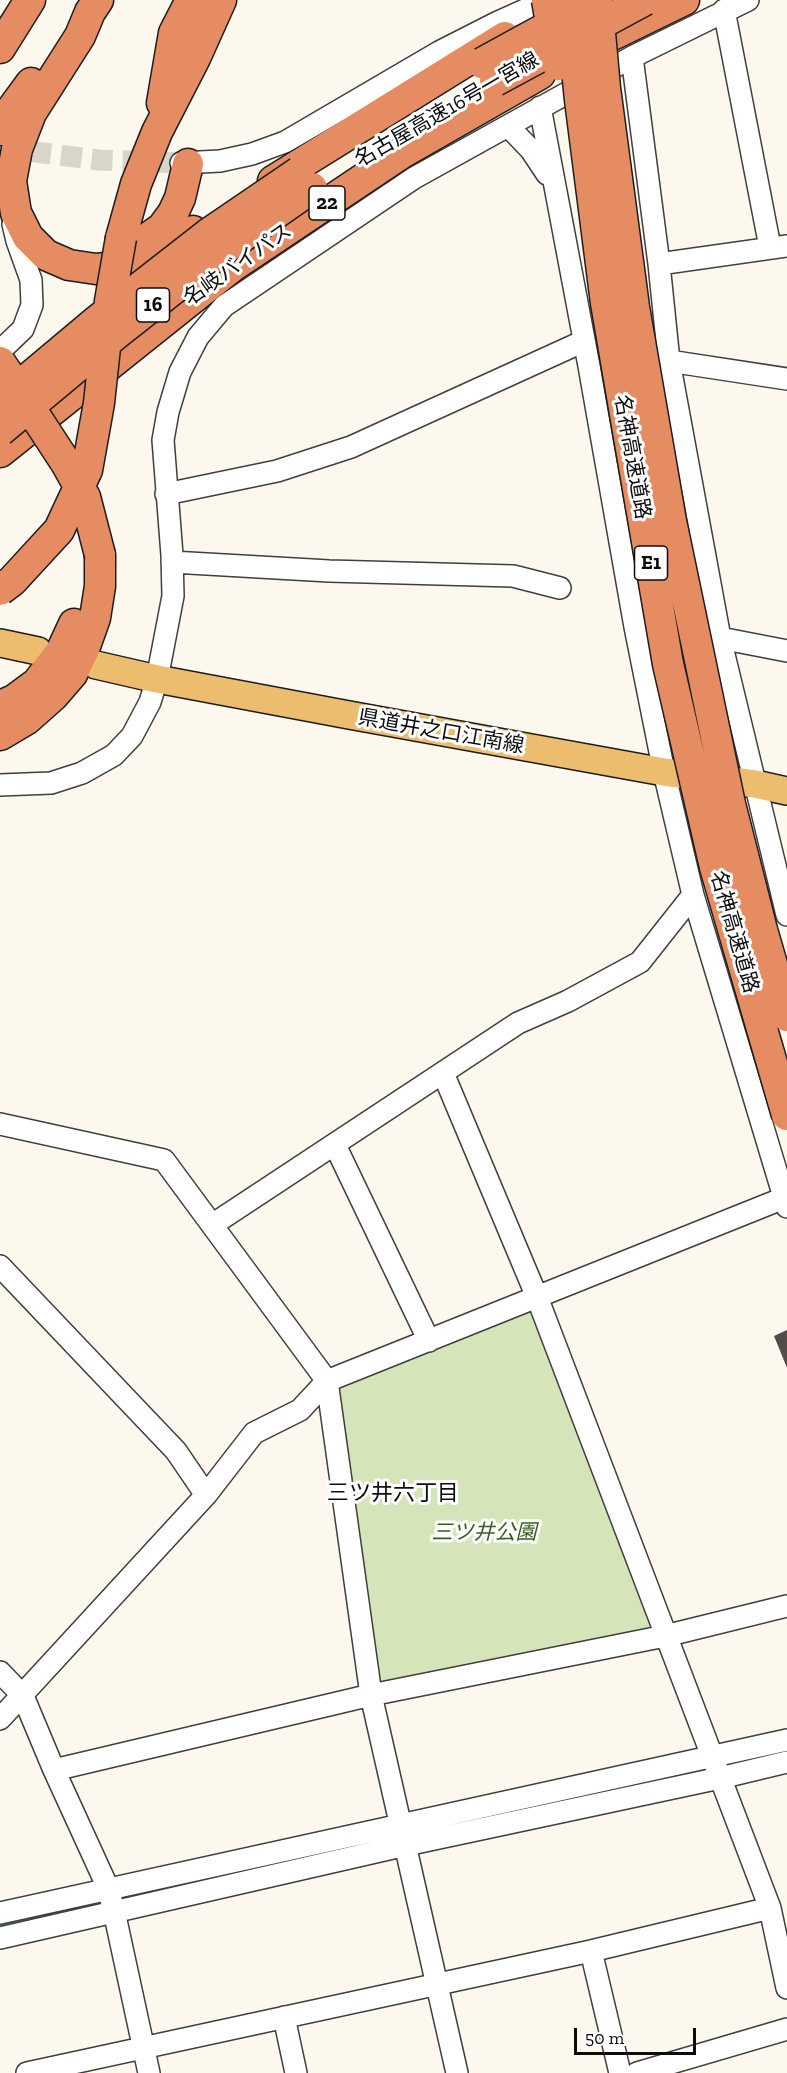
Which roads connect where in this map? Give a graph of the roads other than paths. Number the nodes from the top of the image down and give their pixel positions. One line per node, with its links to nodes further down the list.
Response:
1 (30, 0): 13 (highway)
2 (191, 0): 18 (highway)
3 (221, 0): 18 (highway)
4 (547, 0): 19 (street); 26 (highway, bridge)
5 (570, 0): 26 (highway, 名神高速道路 / E1, bridge)
6 (576, 0): 20 (highway, 22)
7 (598, 0): 33 (highway, 名古屋高速16号一宮線 / 16, bridge); 55 (highway, 名神高速道路 / E1, bridge)
8 (645, 0): 34 (highway, 名古屋高速16号一宮線 / 16, bridge)
9 (684, 0): 35 (highway, 名岐バイパス / 22)
10 (748, 0): 12 (street)
11 (94, 6): 17 (highway); 21 (highway)
12 (724, 10): 14 (street); 23 (street)
13 (0, 48)
14 (632, 57): 15 (street); 24 (street)
15 (540, 107): 16 (street); 22 (street)
16 (508, 126): 22 (street); 36 (street)
17 (0, 130)
18 (157, 132): 40 (highway, bridge)
19 (184, 163): 25 (highway)
20 (299, 164): 25 (highway); 32 (highway, 22)
21 (11, 181): 25 (highway); 28 (street)
22 (552, 182): 27 (street)
23 (778, 247): 24 (street)
24 (659, 264): 29 (street)
25 (96, 269)
26 (606, 303): 57 (highway, 名神高速道路 / E1, bridge)
27 (584, 341): 36 (street); 49 (street)
28 (0, 351)
29 (669, 361): 31 (street); 41 (street)
30 (0, 362): 37 (highway, bridge)
31 (787, 379)
32 (0, 393): 37 (highway, bridge)
33 (0, 402)
34 (0, 431)
35 (0, 452)
36 (166, 494): 38 (street)
37 (90, 553): 47 (highway); 48 (highway)
38 (172, 562): 39 (street); 46 (street)
39 (560, 588)
40 (0, 590)
41 (720, 638): 44 (street); 50 (street)
42 (0, 643): 43 (main road)
43 (38, 651)
44 (787, 651)
45 (96, 665): 46 (main road, 県道井之口江南線)
46 (158, 679): 49 (main road, 県道井之口江南線); 51 (street)
47 (0, 706)
48 (0, 735)
49 (664, 772): 50 (main road, 県道井之口江南線); 53 (street)
50 (755, 784): 52 (main road, 県道井之口江南線); 54 (street)
51 (0, 785)
52 (787, 791)
53 (693, 895): 56 (street); 60 (street)
54 (787, 915)
55 (787, 1016)
56 (442, 1073): 59 (street); 63 (street)
57 (787, 1115)
58 (0, 1124): 61 (street)
59 (335, 1145): 61 (street); 64 (street)
60 (785, 1203): 63 (street)
61 (212, 1225): 65 (street)
62 (0, 1266): 66 (street)
63 (537, 1297): 64 (street); 68 (street)
64 (429, 1341): 65 (street)
65 (327, 1381): 66 (street); 70 (street)
66 (206, 1495): 71 (street)
67 (787, 1606): 68 (street)
68 (665, 1636): 70 (street); 74 (street)
69 (0, 1672): 71 (street)
70 (371, 1695): 76 (street); 78 (street)
71 (23, 1696): 72 (street); 76 (street)
72 (0, 1719)
73 (787, 1740): 74 (street)
74 (711, 1756): 77 (street); 78 (street)
75 (787, 1762): 77 (street)
76 (54, 1770): 80 (street)
77 (720, 1778): 79 (street); 81 (street)
78 (401, 1824): 79 (street); 80 (street)
79 (406, 1845): 82 (street); 86 (street)
80 (108, 1888): 82 (street); 83 (street)
81 (770, 1908): 85 (street); 87 (street)
82 (114, 1911): 84 (street); 90 (street)
83 (0, 1913)
84 (0, 1938)
85 (591, 1951): 86 (street); 95 (street)
86 (438, 1983): 88 (street); 94 (street)
87 (787, 1988)
88 (284, 2017): 90 (street); 93 (street)
89 (787, 2029): 96 (street)
90 (144, 2048): 91 (street); 92 (street)
91 (27, 2073)
92 (149, 2073)
93 (296, 2073)
94 (457, 2073)
95 (620, 2073)
96 (637, 2073)

